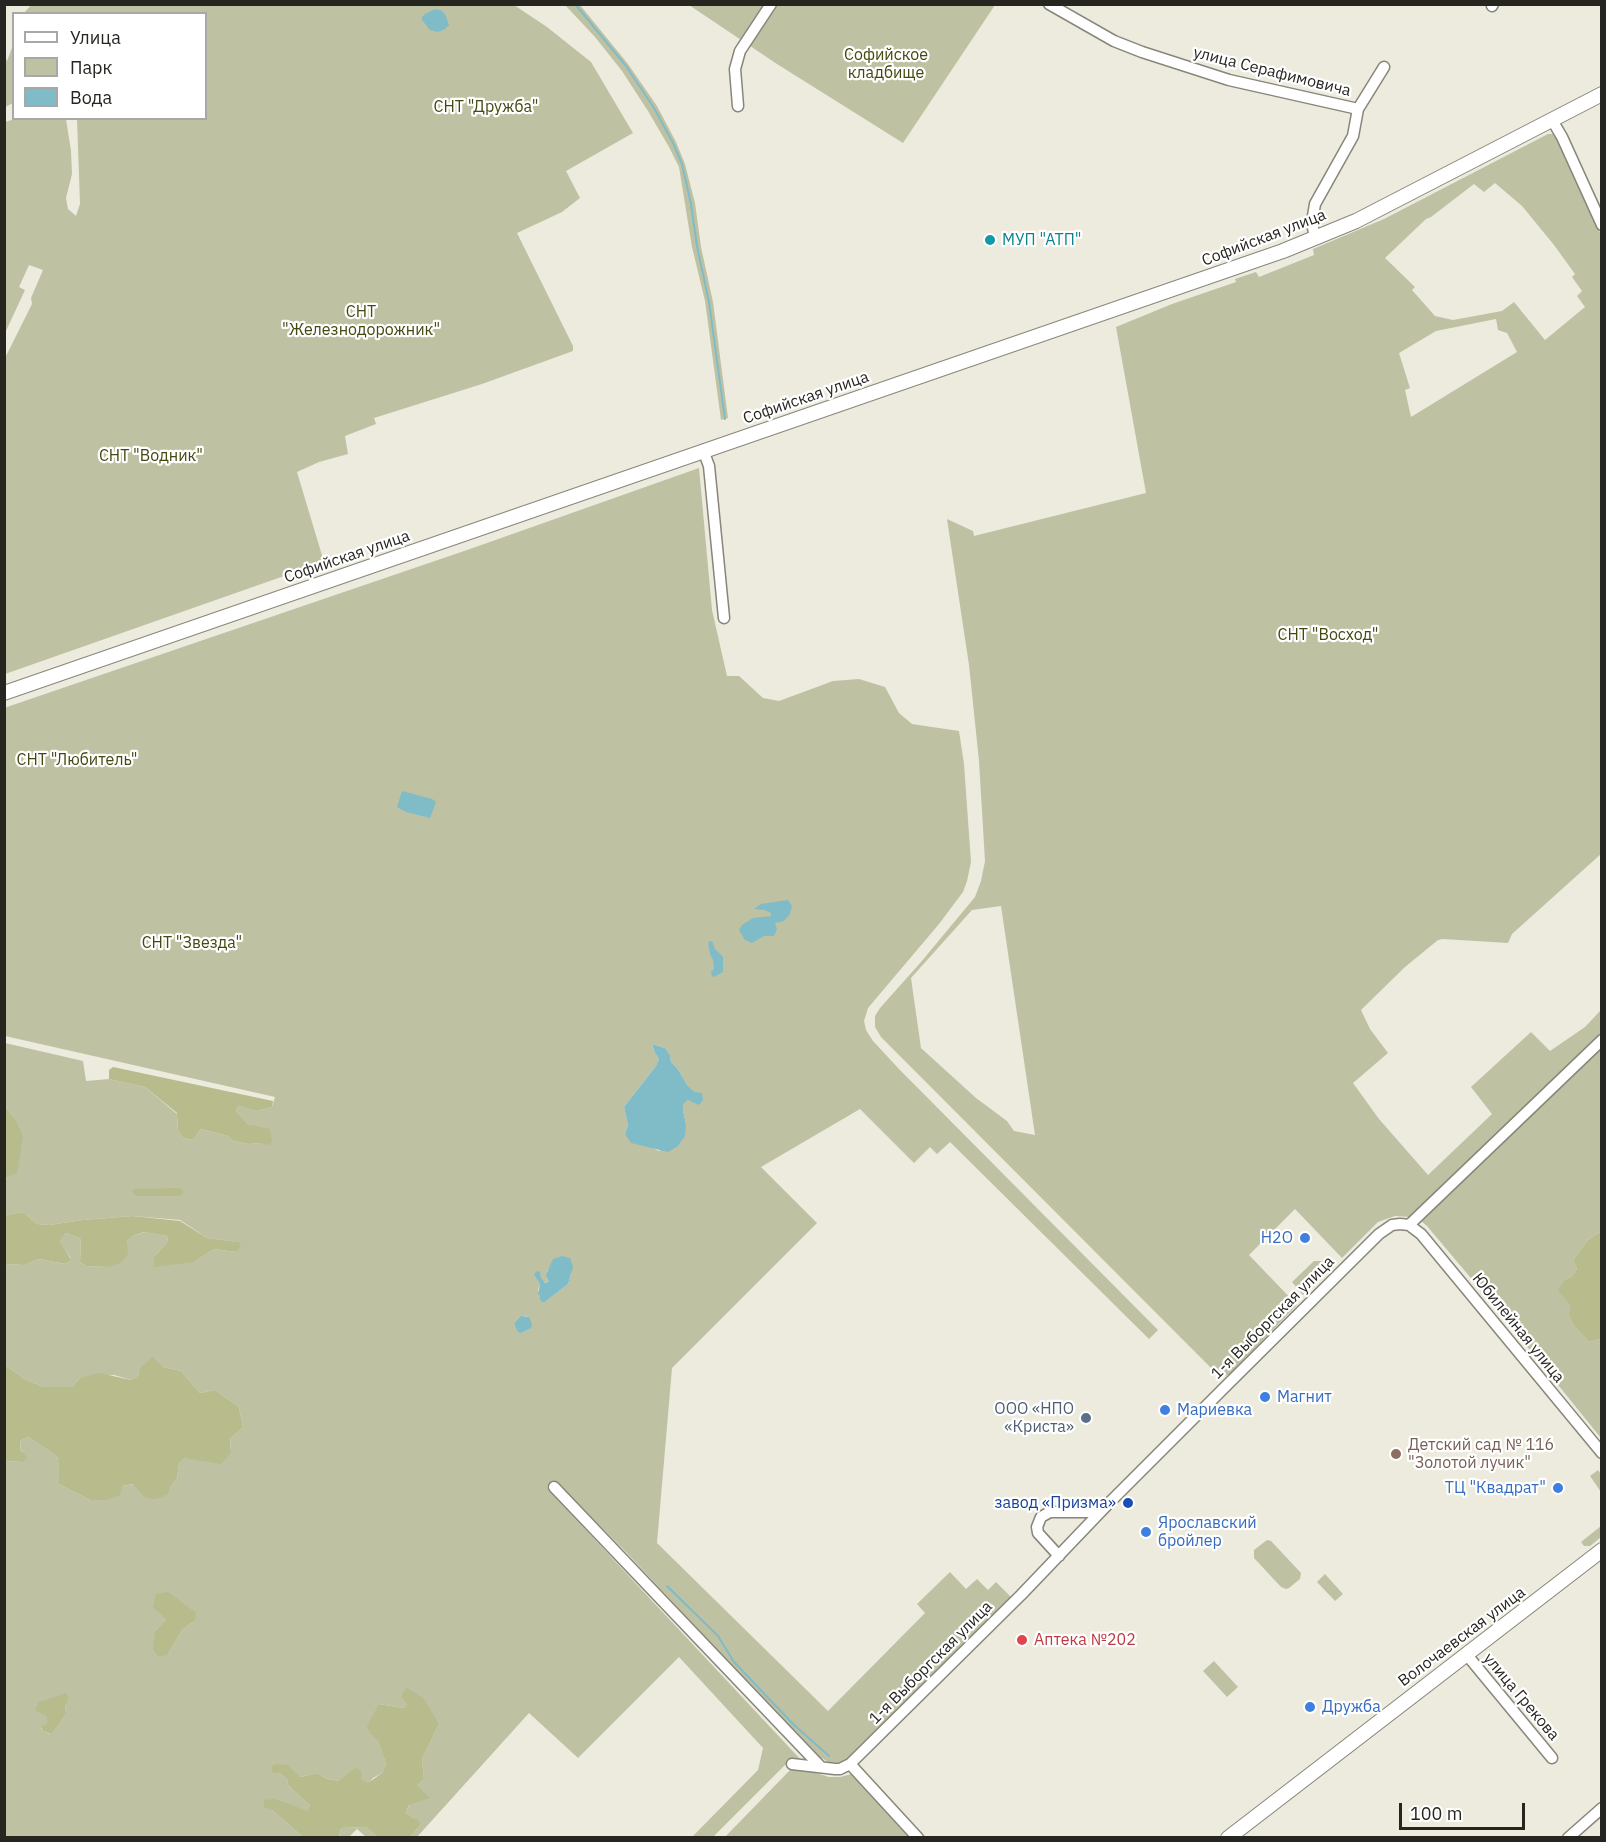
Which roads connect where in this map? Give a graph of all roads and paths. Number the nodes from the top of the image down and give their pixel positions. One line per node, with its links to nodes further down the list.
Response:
1 (771, 4): 5 (street)
2 (1049, 4): 6 (street, улица Серафимовича)
3 (1384, 68): 6 (street)
4 (1602, 94): 7 (main road, Софийская улица)
5 (738, 106)
6 (1358, 109): 9 (street)
7 (1552, 120): 8 (street); 9 (main road, Софийская улица)
8 (1602, 225)
9 (1315, 238): 10 (main road, Софийская улица)
10 (703, 450): 11 (street); 12 (main road, Софийская улица)
11 (724, 618)
12 (4, 693)
13 (1602, 1040): 14 (street, 1-я Выборгская улица)
14 (1409, 1225): 15 (street, Юбилейная улица); 17 (street, 1-я Выборгская улица)
15 (1602, 1453)
16 (554, 1487): 24 (street)
17 (1109, 1503): 19 (street, 1-я Выборгская улица); 19 (street)
18 (1602, 1550): 20 (main road, Волочаевская улица)
19 (1059, 1556): 23 (street, 1-я Выборгская улица)
20 (1467, 1654): 21 (street, улица Грекова); 27 (main road, Волочаевская улица)
21 (1552, 1758)
22 (792, 1764): 24 (street)
23 (850, 1764): 24 (street); 26 (street)
24 (820, 1766)
25 (1599, 1813): 28 (street)
26 (918, 1838)
27 (1228, 1838)
28 (1568, 1838)

